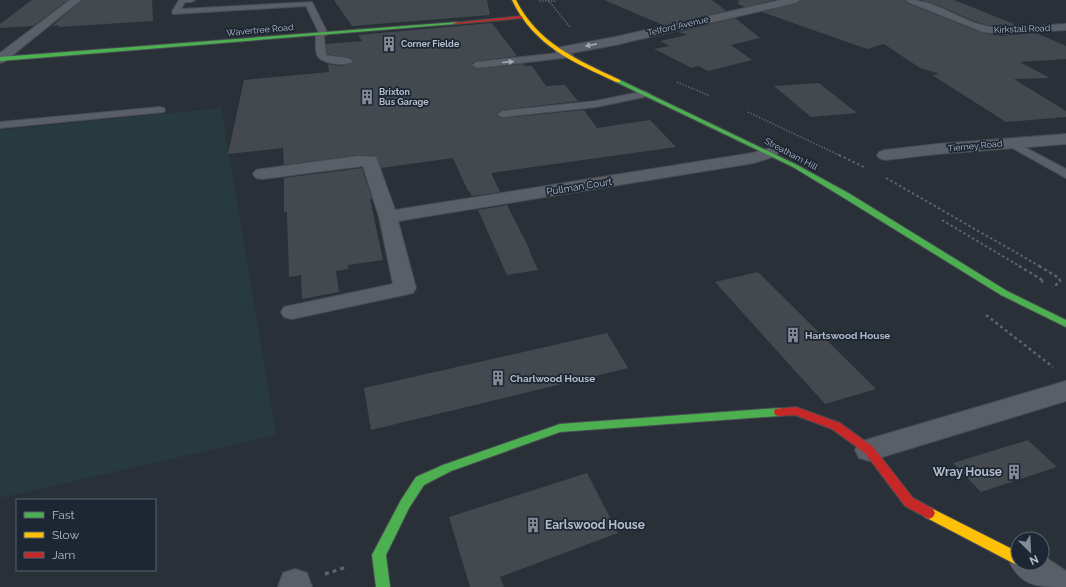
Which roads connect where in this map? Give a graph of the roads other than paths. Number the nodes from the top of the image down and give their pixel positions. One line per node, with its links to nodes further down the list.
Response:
1 (76, 0): 11 (street)
2 (191, 0): 6 (lane)
3 (514, 0): 7 (main road, Streatham Hill)
4 (795, 0): 10 (street, Telford Avenue, one-way to 10)
5 (912, 0): 8 (street, Kirkstall Road)
6 (308, 2): 9 (lane)
7 (521, 17): 9 (main road, Wavertree Road); 10 (main road, Streatham Hill)
8 (1066, 27)
9 (322, 35): 11 (main road, Wavertree Road); 12 (lane)
10 (565, 53): 13 (lane, one-way to 10); 14 (main road, Streatham Hill)
11 (0, 59)
12 (348, 62)
13 (477, 65)
14 (645, 94): 16 (lane); 20 (main road, Streatham Hill)
15 (160, 110): 17 (lane)
16 (502, 114)
17 (0, 125)
18 (1066, 139): 19 (street, Tierney Road)
19 (1011, 143): 21 (street, Tierney Road); 23 (lane)
20 (770, 153): 24 (street, Pullman Court); 26 (main road, Streatham Hill)
21 (884, 155)
22 (262, 174): 24 (street)
23 (1066, 174)
24 (388, 217): 25 (street)
25 (292, 312)
26 (1066, 324)
27 (1066, 391): 28 (street)
28 (869, 450): 29 (main road); 31 (main road)
29 (1010, 555)
30 (1037, 571): 32 (street)
31 (383, 587)
32 (1060, 587)

